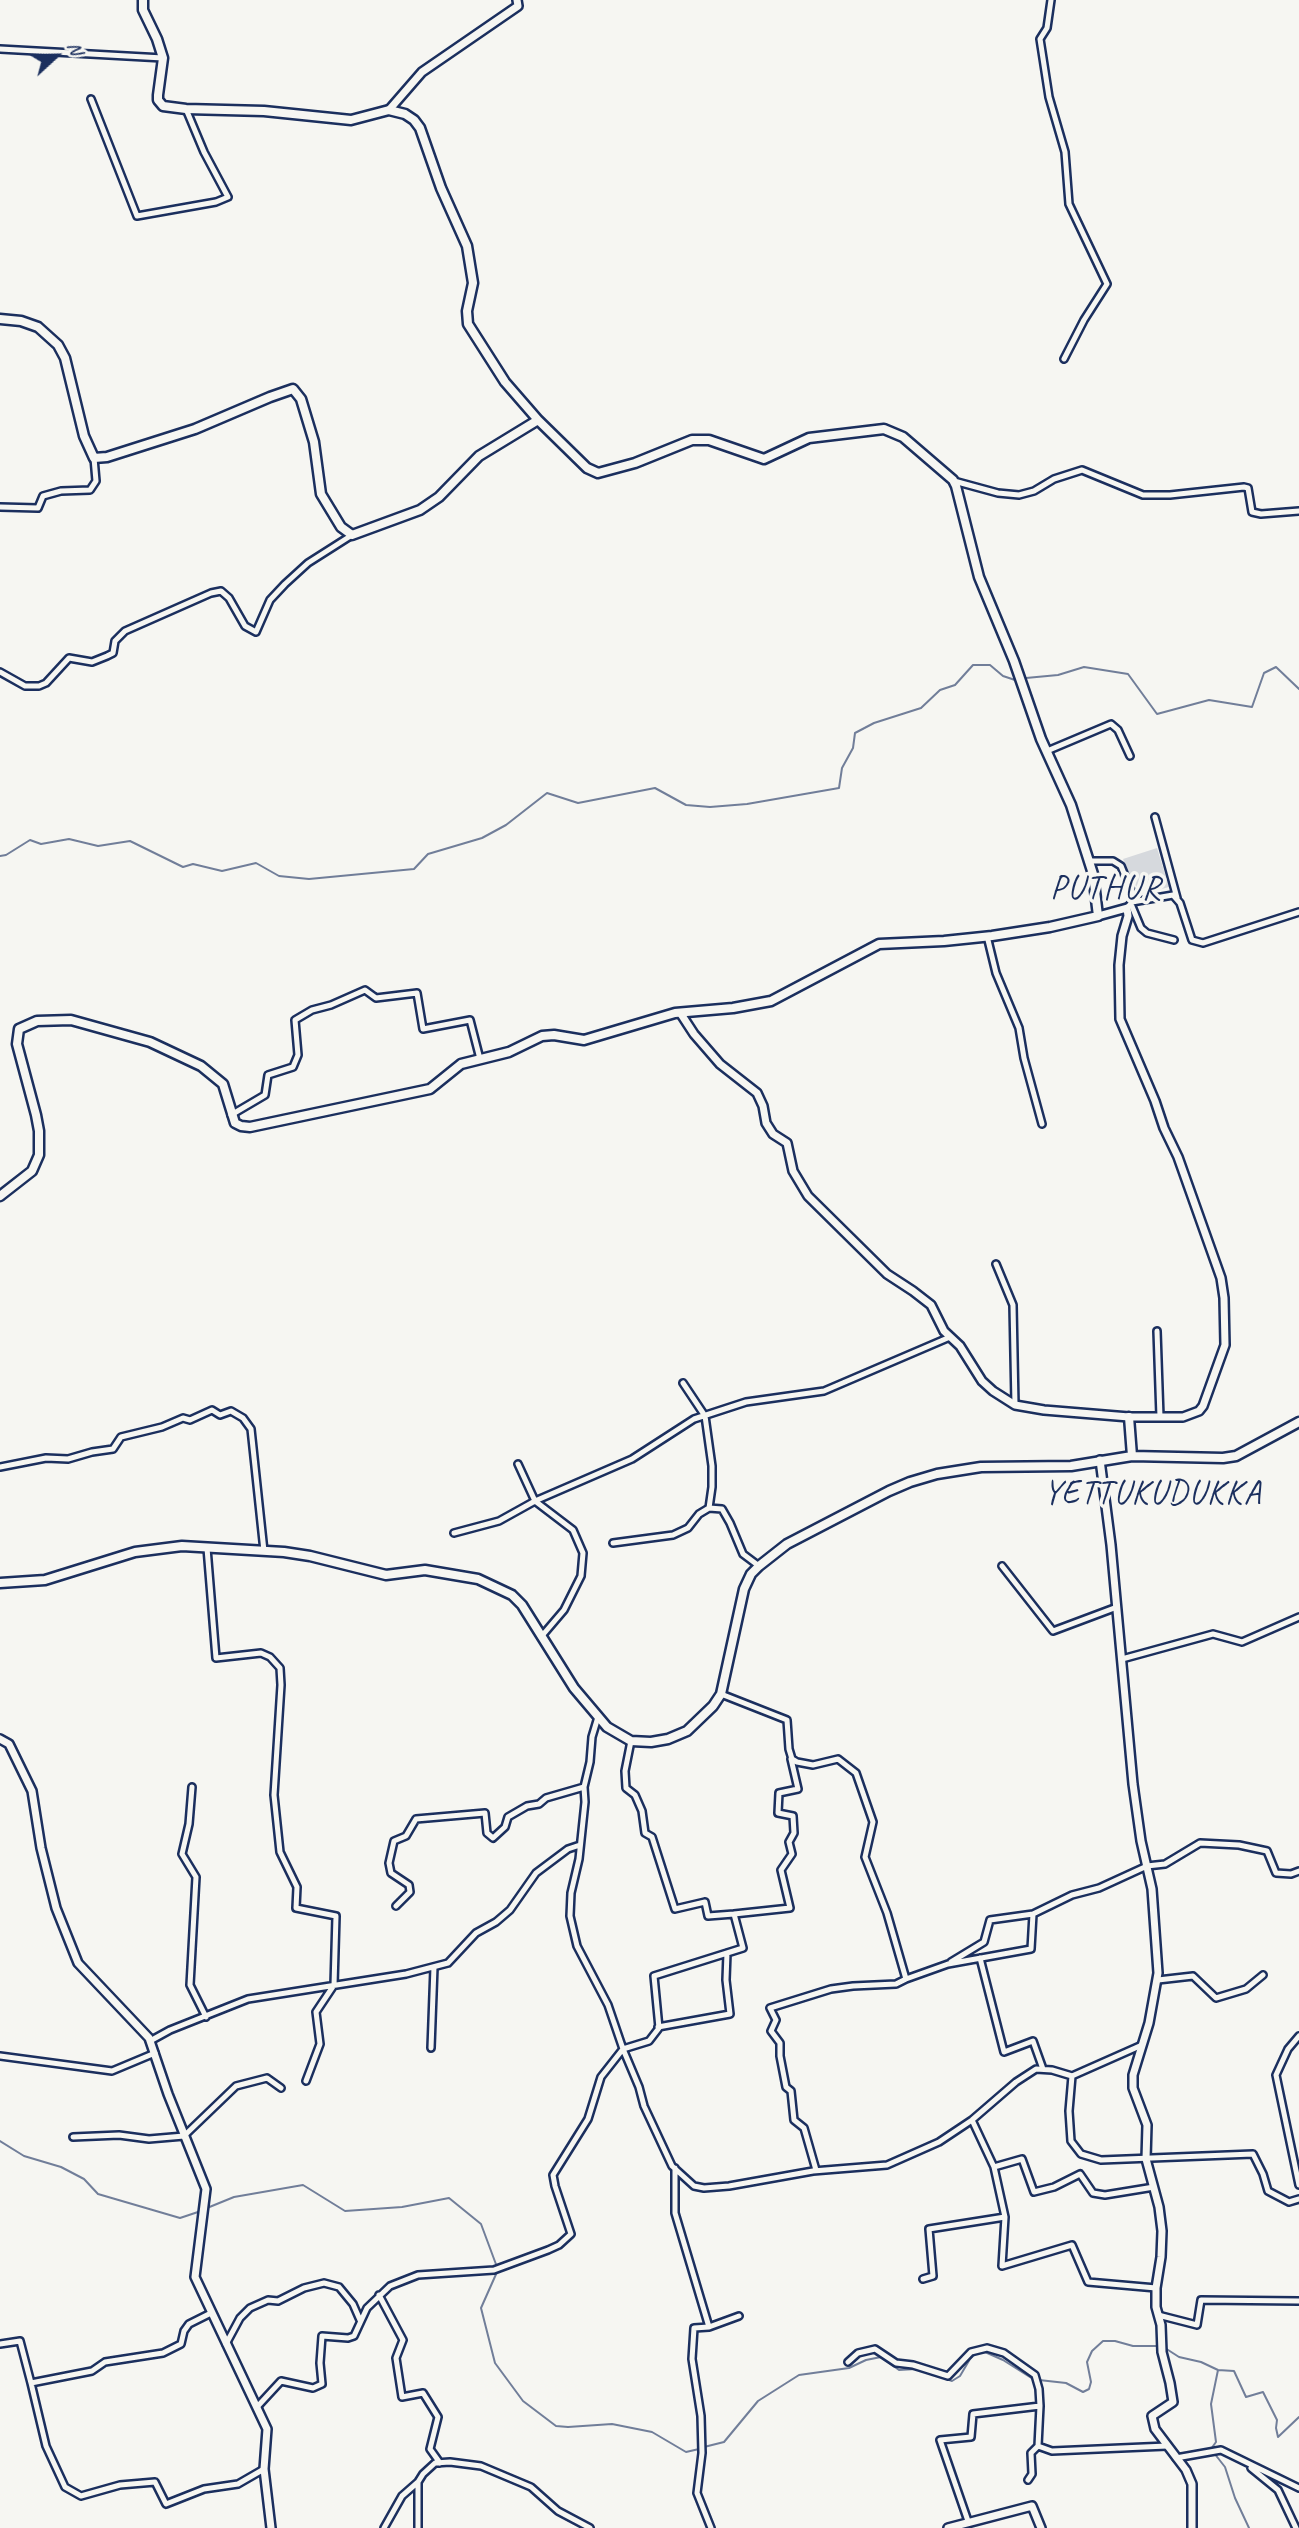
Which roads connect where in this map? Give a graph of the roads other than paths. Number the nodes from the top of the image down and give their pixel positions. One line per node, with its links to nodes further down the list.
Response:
1 (143, 0): 5 (main road)
2 (517, 0): 8 (street)
3 (1051, 0): 10 (street)
4 (0, 49): 5 (street)
5 (163, 58): 7 (main road)
6 (91, 99): 7 (street)
7 (186, 109): 8 (main road)
8 (388, 110): 11 (main road)
9 (0, 319): 12 (main road)
10 (1064, 359)
11 (538, 420): 13 (main road); 16 (main road)
12 (94, 458): 14 (street); 16 (main road)
13 (953, 480): 15 (street); 18 (main road)
14 (0, 507)
15 (1299, 511)
16 (352, 535): 17 (street)
17 (0, 673)
18 (1046, 751): 19 (street); 21 (main road)
19 (1130, 756)
20 (1155, 817): 22 (street)
21 (1089, 861): 23 (street); 25 (main road)
22 (1177, 898): 23 (street); 24 (street)
23 (1130, 904): 25 (street); 27 (street); 40 (street)
24 (1299, 912)
25 (1098, 916): 26 (main road)
26 (987, 936): 28 (main road); 31 (street)
27 (1174, 940)
28 (681, 1014): 29 (main road); 35 (street)
29 (480, 1059): 30 (main road); 30 (street)
30 (231, 1115): 32 (main road)
31 (1042, 1124)
32 (0, 1196)
33 (996, 1265): 37 (street)
34 (1157, 1331): 40 (street)
35 (950, 1337): 37 (street); 38 (street)
36 (684, 1383): 38 (street)
37 (1015, 1405): 39 (street)
38 (705, 1416): 46 (street); 47 (street)
39 (1129, 1417): 40 (street); 42 (main road)
40 (1160, 1417)
41 (1299, 1422): 42 (main road)
42 (1132, 1456): 43 (main road)
43 (1100, 1460): 52 (main road); 55 (street)
44 (518, 1464): 46 (street)
45 (0, 1467): 51 (street)
46 (536, 1501): 48 (street); 57 (street)
47 (709, 1508): 49 (street); 52 (street)
48 (454, 1533)
49 (613, 1543)
50 (207, 1548): 51 (main road); 54 (main road); 79 (street)
51 (264, 1551): 57 (main road)
52 (759, 1566): 59 (main road)
53 (1002, 1566): 55 (street)
54 (0, 1583)
55 (1117, 1607): 58 (street)
56 (1299, 1617): 58 (street)
57 (541, 1637): 60 (main road)
58 (1122, 1658): 67 (street)
59 (721, 1694): 62 (main road); 63 (street)
60 (598, 1717): 62 (main road); 65 (street)
61 (0, 1740): 83 (street)
62 (631, 1741): 70 (street)
63 (789, 1749): 70 (street); 77 (street)
64 (192, 1787): 80 (street)
65 (584, 1787): 66 (street); 69 (street)
66 (580, 1845): 75 (street); 86 (street)
67 (1147, 1866): 68 (street); 71 (street); 78 (street)
68 (1299, 1871)
69 (396, 1906)
70 (734, 1914): 72 (street)
71 (1033, 1914): 73 (street); 74 (street)
72 (727, 1953): 81 (street); 81 (street)
73 (980, 1958): 74 (street); 89 (street)
74 (948, 1964): 77 (street)
75 (434, 1967): 79 (street); 85 (street)
76 (1263, 1975): 78 (street)
77 (906, 1979): 99 (street)
78 (1158, 1980): 84 (street)
79 (334, 1986): 80 (street); 91 (street)
80 (206, 2017): 83 (street)
81 (658, 2027): 86 (street)
82 (1299, 2036): 100 (street)
83 (150, 2041): 87 (street)
84 (1142, 2045): 90 (street); 96 (street)
85 (431, 2048)
86 (623, 2049): 98 (street); 106 (street)
87 (155, 2053): 88 (street); 94 (street)
88 (0, 2056)
89 (1043, 2069): 90 (street); 93 (street)
90 (1072, 2076): 96 (street)
91 (306, 2081)
92 (281, 2088): 94 (street)
93 (972, 2120): 97 (street); 99 (street)
94 (184, 2136): 95 (street); 108 (street)
95 (73, 2137)
96 (1146, 2159): 101 (street); 102 (street)
97 (995, 2167): 101 (street); 103 (street)
98 (675, 2168): 99 (street); 112 (street)
99 (816, 2170)
100 (1299, 2185)
101 (1154, 2187): 105 (street)
102 (1299, 2199)
103 (1005, 2217): 104 (street); 105 (street)
104 (923, 2279)
105 (1156, 2288): 109 (street)
106 (379, 2295): 111 (street); 123 (street)
107 (1299, 2301): 109 (street)
108 (211, 2313): 114 (street); 116 (street)
109 (1158, 2315): 120 (street)
110 (739, 2316): 112 (street)
111 (360, 2321): 114 (street); 118 (street)
112 (709, 2327): 133 (street)
113 (0, 2344): 116 (street)
114 (226, 2344): 118 (street)
115 (848, 2362): 117 (street)
116 (31, 2383): 124 (street)
117 (1041, 2406): 119 (street); 128 (street)
118 (257, 2407): 124 (street)
119 (1038, 2446): 120 (street); 125 (street)
120 (1167, 2446): 121 (street)
121 (1177, 2458): 122 (street); 136 (street)
122 (1242, 2461): 127 (street); 137 (street)
123 (440, 2463): 126 (street); 132 (street)
124 (264, 2469): 129 (street)
125 (1028, 2480)
126 (418, 2483): 130 (street); 131 (street)
127 (1299, 2488)
128 (968, 2521): 134 (street); 135 (street)
129 (271, 2528)
130 (384, 2528)
131 (418, 2528)
132 (590, 2528)
133 (712, 2528)
134 (948, 2528)
135 (1041, 2528)
136 (1192, 2528)
137 (1296, 2528)

